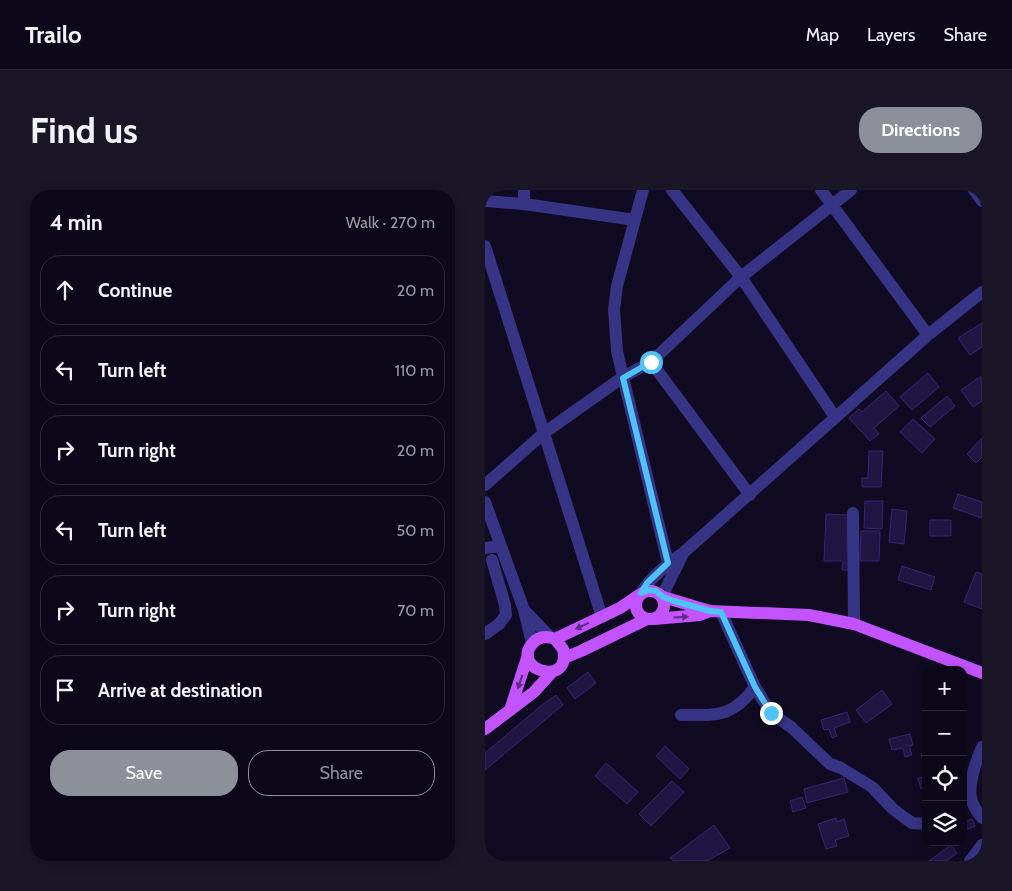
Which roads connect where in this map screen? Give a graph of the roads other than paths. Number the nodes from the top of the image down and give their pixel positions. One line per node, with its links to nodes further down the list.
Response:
1 (524, 190): 9 (street)
2 (643, 190): 11 (street)
3 (672, 190): 13 (street)
4 (821, 190): 10 (street)
5 (851, 190): 10 (street)
6 (974, 190): 8 (street)
7 (485, 201): 9 (street)
8 (982, 201)
9 (524, 204): 11 (street)
10 (833, 206): 13 (street); 15 (street)
11 (635, 220): 17 (street)
12 (485, 246): 19 (street)
13 (741, 277): 16 (street); 18 (street)
14 (982, 292): 15 (street)
15 (928, 335): 18 (street)
16 (651, 362): 17 (street); 21 (street)
17 (623, 378): 19 (street); 28 (street)
18 (835, 417): 21 (street)
19 (544, 433): 20 (street); 33 (street)
20 (485, 485)
21 (750, 495): 26 (street)
22 (485, 502): 25 (street)
23 (853, 513): 35 (street)
24 (485, 548): 25 (street)
25 (503, 551): 27 (street); 31 (street)
26 (683, 553): 28 (street); 30 (street)
27 (488, 561): 36 (street)
28 (668, 563): 29 (street)
29 (640, 594): 30 (main road); 33 (main road); 34 (main road)
30 (662, 597): 32 (main road); 34 (main road)
31 (523, 610): 37 (street); 38 (street)
32 (716, 611): 34 (main road, one-way to 32); 35 (main road); 42 (street)
33 (602, 617): 37 (main road, one-way to 37)
34 (649, 619): 39 (main road)
35 (854, 624): 41 (main road)
36 (485, 634)
37 (552, 638): 38 (main road); 39 (main road)
38 (530, 649): 40 (main road); 43 (main road, one-way to 43)
39 (564, 658): 40 (main road)
40 (552, 672): 43 (main road)
41 (982, 673)
42 (755, 687): 44 (street); 49 (street)
43 (511, 707): 45 (main road)
44 (681, 715)
45 (485, 729)
46 (982, 747): 47 (street)
47 (968, 805): 48 (street)
48 (982, 818)
49 (922, 824)
50 (982, 845): 51 (street)
51 (970, 861)

